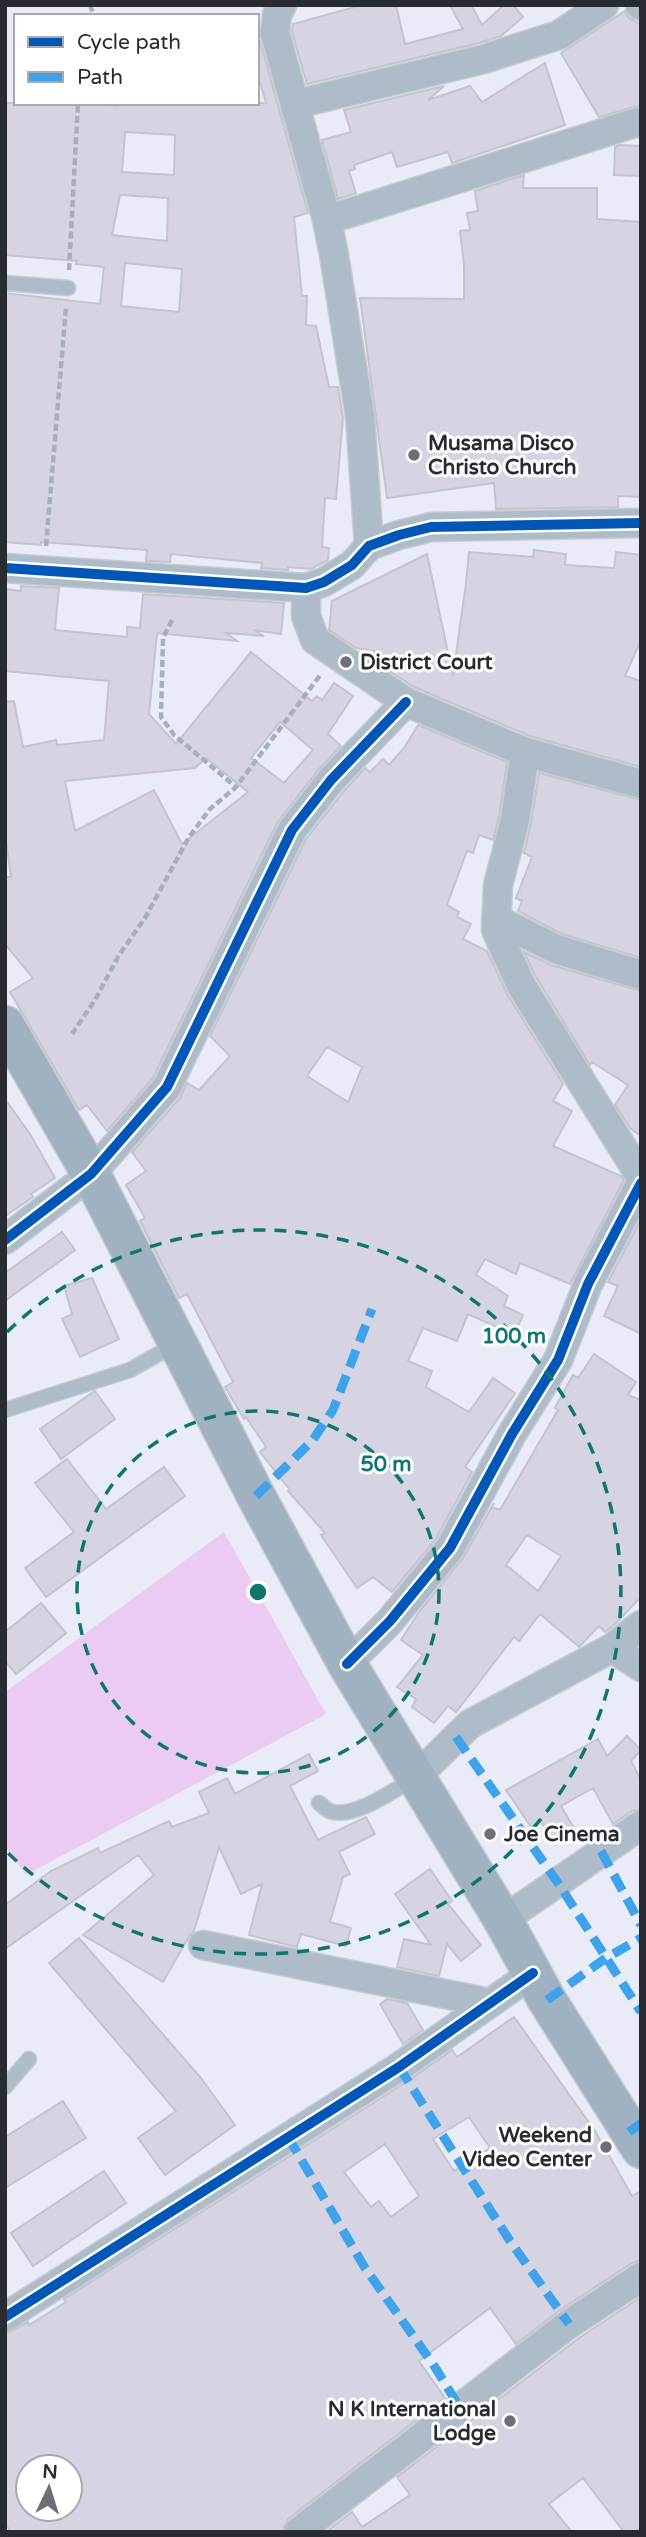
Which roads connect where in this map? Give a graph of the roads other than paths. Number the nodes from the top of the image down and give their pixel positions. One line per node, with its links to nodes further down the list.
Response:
1 (282, 5): 3 (street)
2 (604, 5): 3 (street)
3 (296, 104): 5 (street)
4 (641, 121): 5 (street)
5 (327, 220): 9 (street)
6 (5, 283): 7 (lane)
7 (68, 288)
8 (641, 523): 9 (street)
9 (369, 546): 11 (street)
10 (5, 568): 11 (street)
11 (306, 587): 12 (street)
12 (405, 702): 13 (street); 18 (street)
13 (525, 752): 14 (street); 15 (street)
14 (641, 784)
15 (496, 919): 16 (street); 19 (street)
16 (641, 975)
17 (10, 1046): 18 (main road)
18 (91, 1174): 21 (street); 22 (main road)
19 (641, 1177)
20 (641, 1183): 26 (street)
21 (5, 1240)
22 (177, 1344): 23 (lane); 26 (main road)
23 (5, 1410)
24 (641, 1625): 25 (street)
25 (612, 1648): 27 (street); 28 (street)
26 (348, 1664): 28 (main road)
27 (641, 1667)
28 (416, 1777): 29 (lane); 31 (main road)
29 (319, 1803)
30 (641, 1825): 31 (street)
31 (503, 1920): 33 (main road)
32 (203, 1945): 34 (street)
33 (533, 1973): 34 (street); 37 (main road)
34 (490, 2003): 39 (street)
35 (29, 2059): 36 (lane)
36 (5, 2087)
37 (641, 2149)
38 (641, 2277): 40 (street)
39 (5, 2317)
40 (298, 2532)

